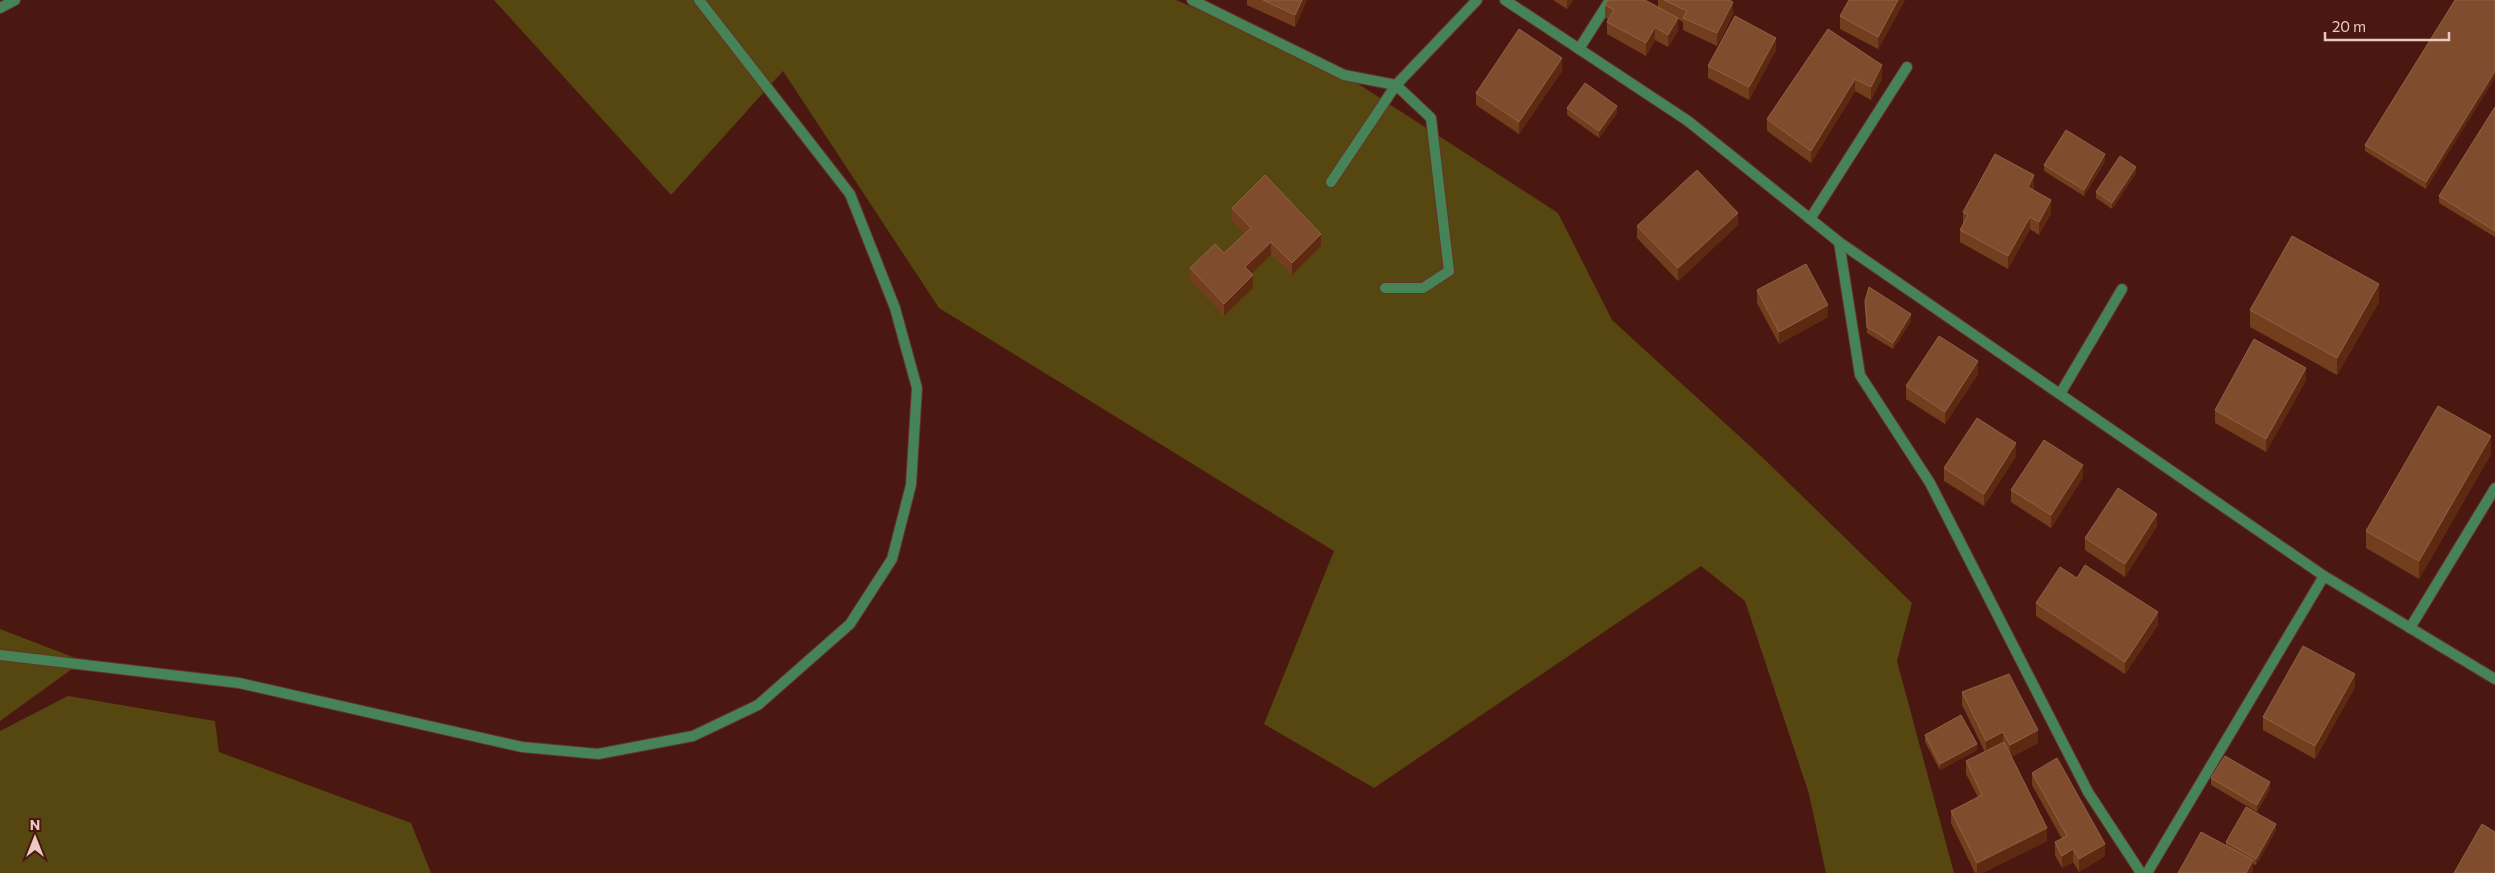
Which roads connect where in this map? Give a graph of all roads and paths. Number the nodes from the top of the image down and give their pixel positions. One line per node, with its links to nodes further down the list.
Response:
1 (15, 0): 7 (street)
2 (699, 0): 20 (street)
3 (1192, 0): 10 (street)
4 (1477, 0): 10 (street)
5 (1505, 0): 8 (street)
6 (1610, 0): 8 (street)
7 (0, 8)
8 (1579, 49): 12 (street)
9 (1907, 67): 12 (street)
10 (1396, 85): 11 (street); 14 (street)
11 (1331, 182)
12 (1810, 219): 13 (street)
13 (1839, 242): 16 (street); 22 (street)
14 (1384, 288)
15 (2122, 289): 16 (street)
16 (2060, 394): 18 (street)
17 (2495, 488): 19 (street)
18 (2324, 576): 19 (street); 23 (street)
19 (2410, 628): 21 (street)
20 (0, 655)
21 (2495, 679)
22 (2141, 873)
23 (2147, 873)

